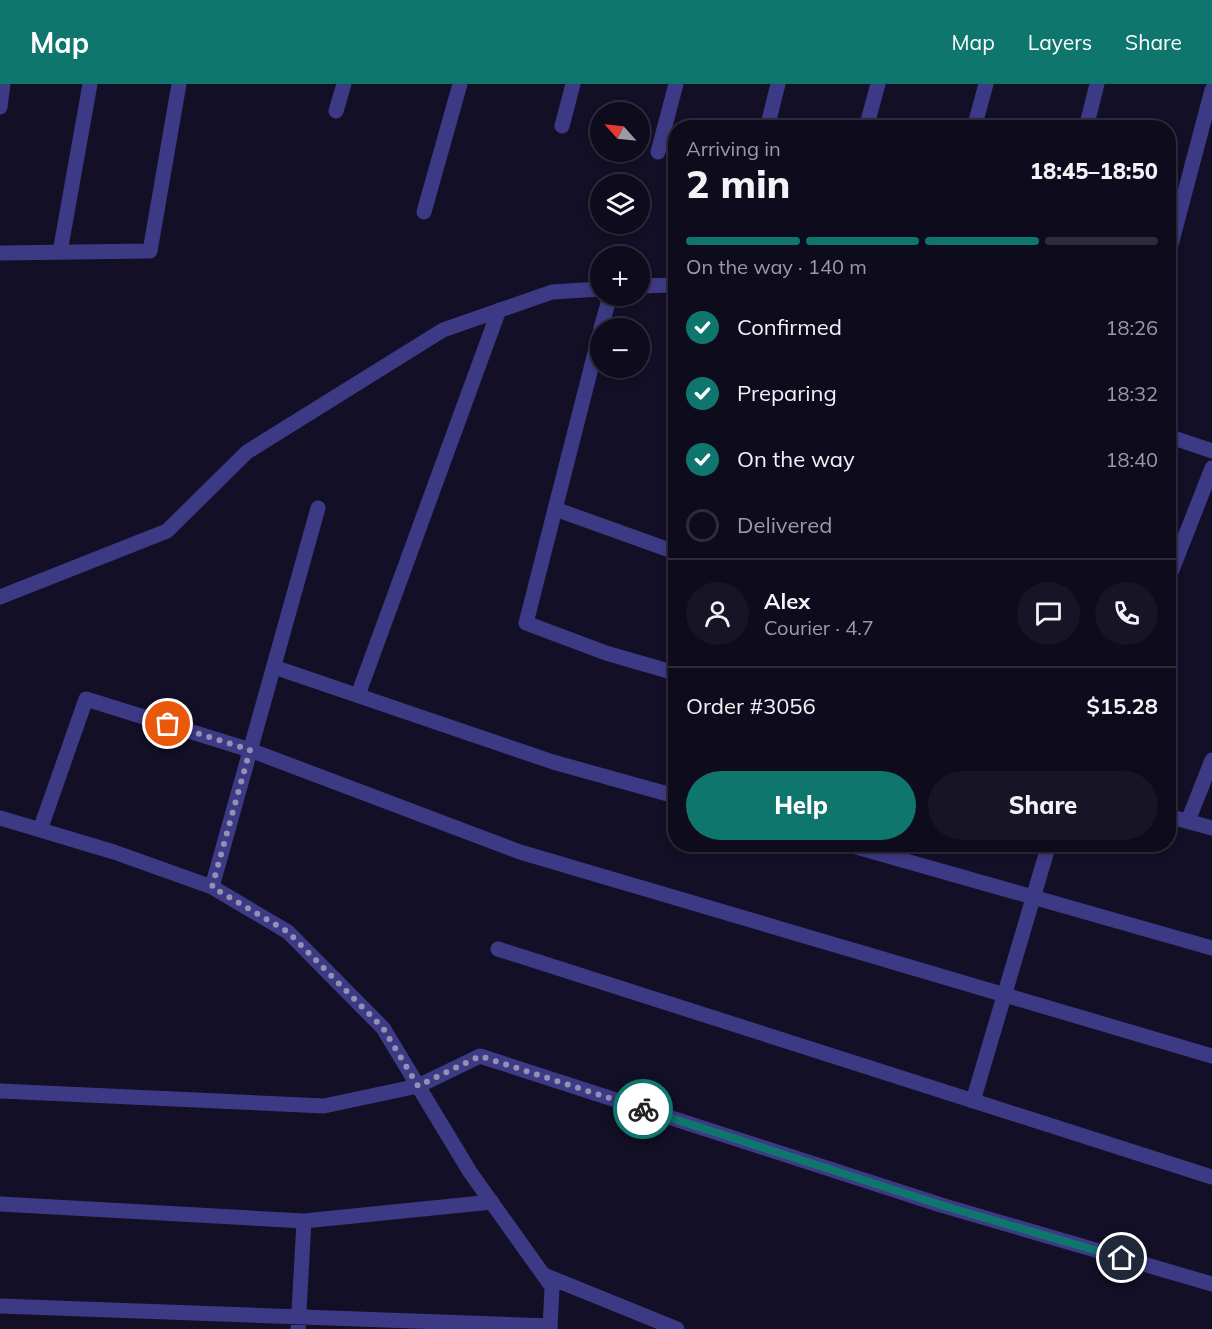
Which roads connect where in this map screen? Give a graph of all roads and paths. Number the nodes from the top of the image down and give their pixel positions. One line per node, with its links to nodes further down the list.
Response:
1 (3, 84): 13 (street)
2 (90, 84): 23 (street)
3 (179, 84): 23 (street)
4 (344, 84): 14 (street)
5 (460, 84): 21 (street)
6 (573, 84): 19 (street)
7 (676, 84): 20 (street)
8 (778, 84): 15 (street)
9 (878, 84): 16 (street)
10 (986, 84): 17 (street)
11 (1097, 84): 18 (street)
12 (1212, 90): 22 (street)
13 (0, 107)
14 (336, 111)
15 (769, 120)
16 (868, 120)
17 (976, 120)
18 (1088, 120)
19 (562, 126)
20 (658, 152)
21 (424, 212)
22 (1176, 226)
23 (60, 252): 24 (street)
24 (0, 253)
25 (668, 285): 26 (street)
26 (650, 286)
27 (590, 290): 28 (street)
28 (499, 310): 37 (street); 40 (street)
29 (590, 372): 34 (street)
30 (1176, 438): 31 (street)
31 (1212, 451)
32 (1212, 468): 36 (street)
33 (318, 508): 38 (street)
34 (555, 509): 35 (street); 39 (street)
35 (668, 549)
36 (1176, 560)
37 (0, 597)
38 (274, 667): 40 (street); 41 (street)
39 (668, 671)
40 (358, 695): 43 (street)
41 (250, 750): 48 (street); 51 (street); 55 (street)
42 (1212, 760): 46 (street)
43 (668, 794)
44 (0, 818): 48 (street)
45 (1176, 818): 46 (street)
46 (1188, 821): 47 (street)
47 (1212, 828)
48 (40, 830): 51 (street)
49 (874, 852): 52 (street)
50 (1047, 852): 52 (street)
51 (212, 887): 57 (street)
52 (1034, 898): 53 (street); 55 (street)
53 (1212, 948)
54 (498, 949): 59 (street)
55 (1005, 995): 56 (street); 59 (street)
56 (1212, 1056)
57 (418, 1086): 58 (street); 61 (street); 65 (street)
58 (0, 1091)
59 (973, 1101): 60 (street)
60 (1212, 1177)
61 (492, 1202): 63 (street); 64 (street)
62 (0, 1204): 63 (street)
63 (304, 1221): 67 (street)
64 (544, 1275): 68 (street); 69 (street)
65 (1212, 1284)
66 (0, 1306): 67 (street)
67 (299, 1323): 68 (street)
68 (550, 1327)
69 (677, 1329)

